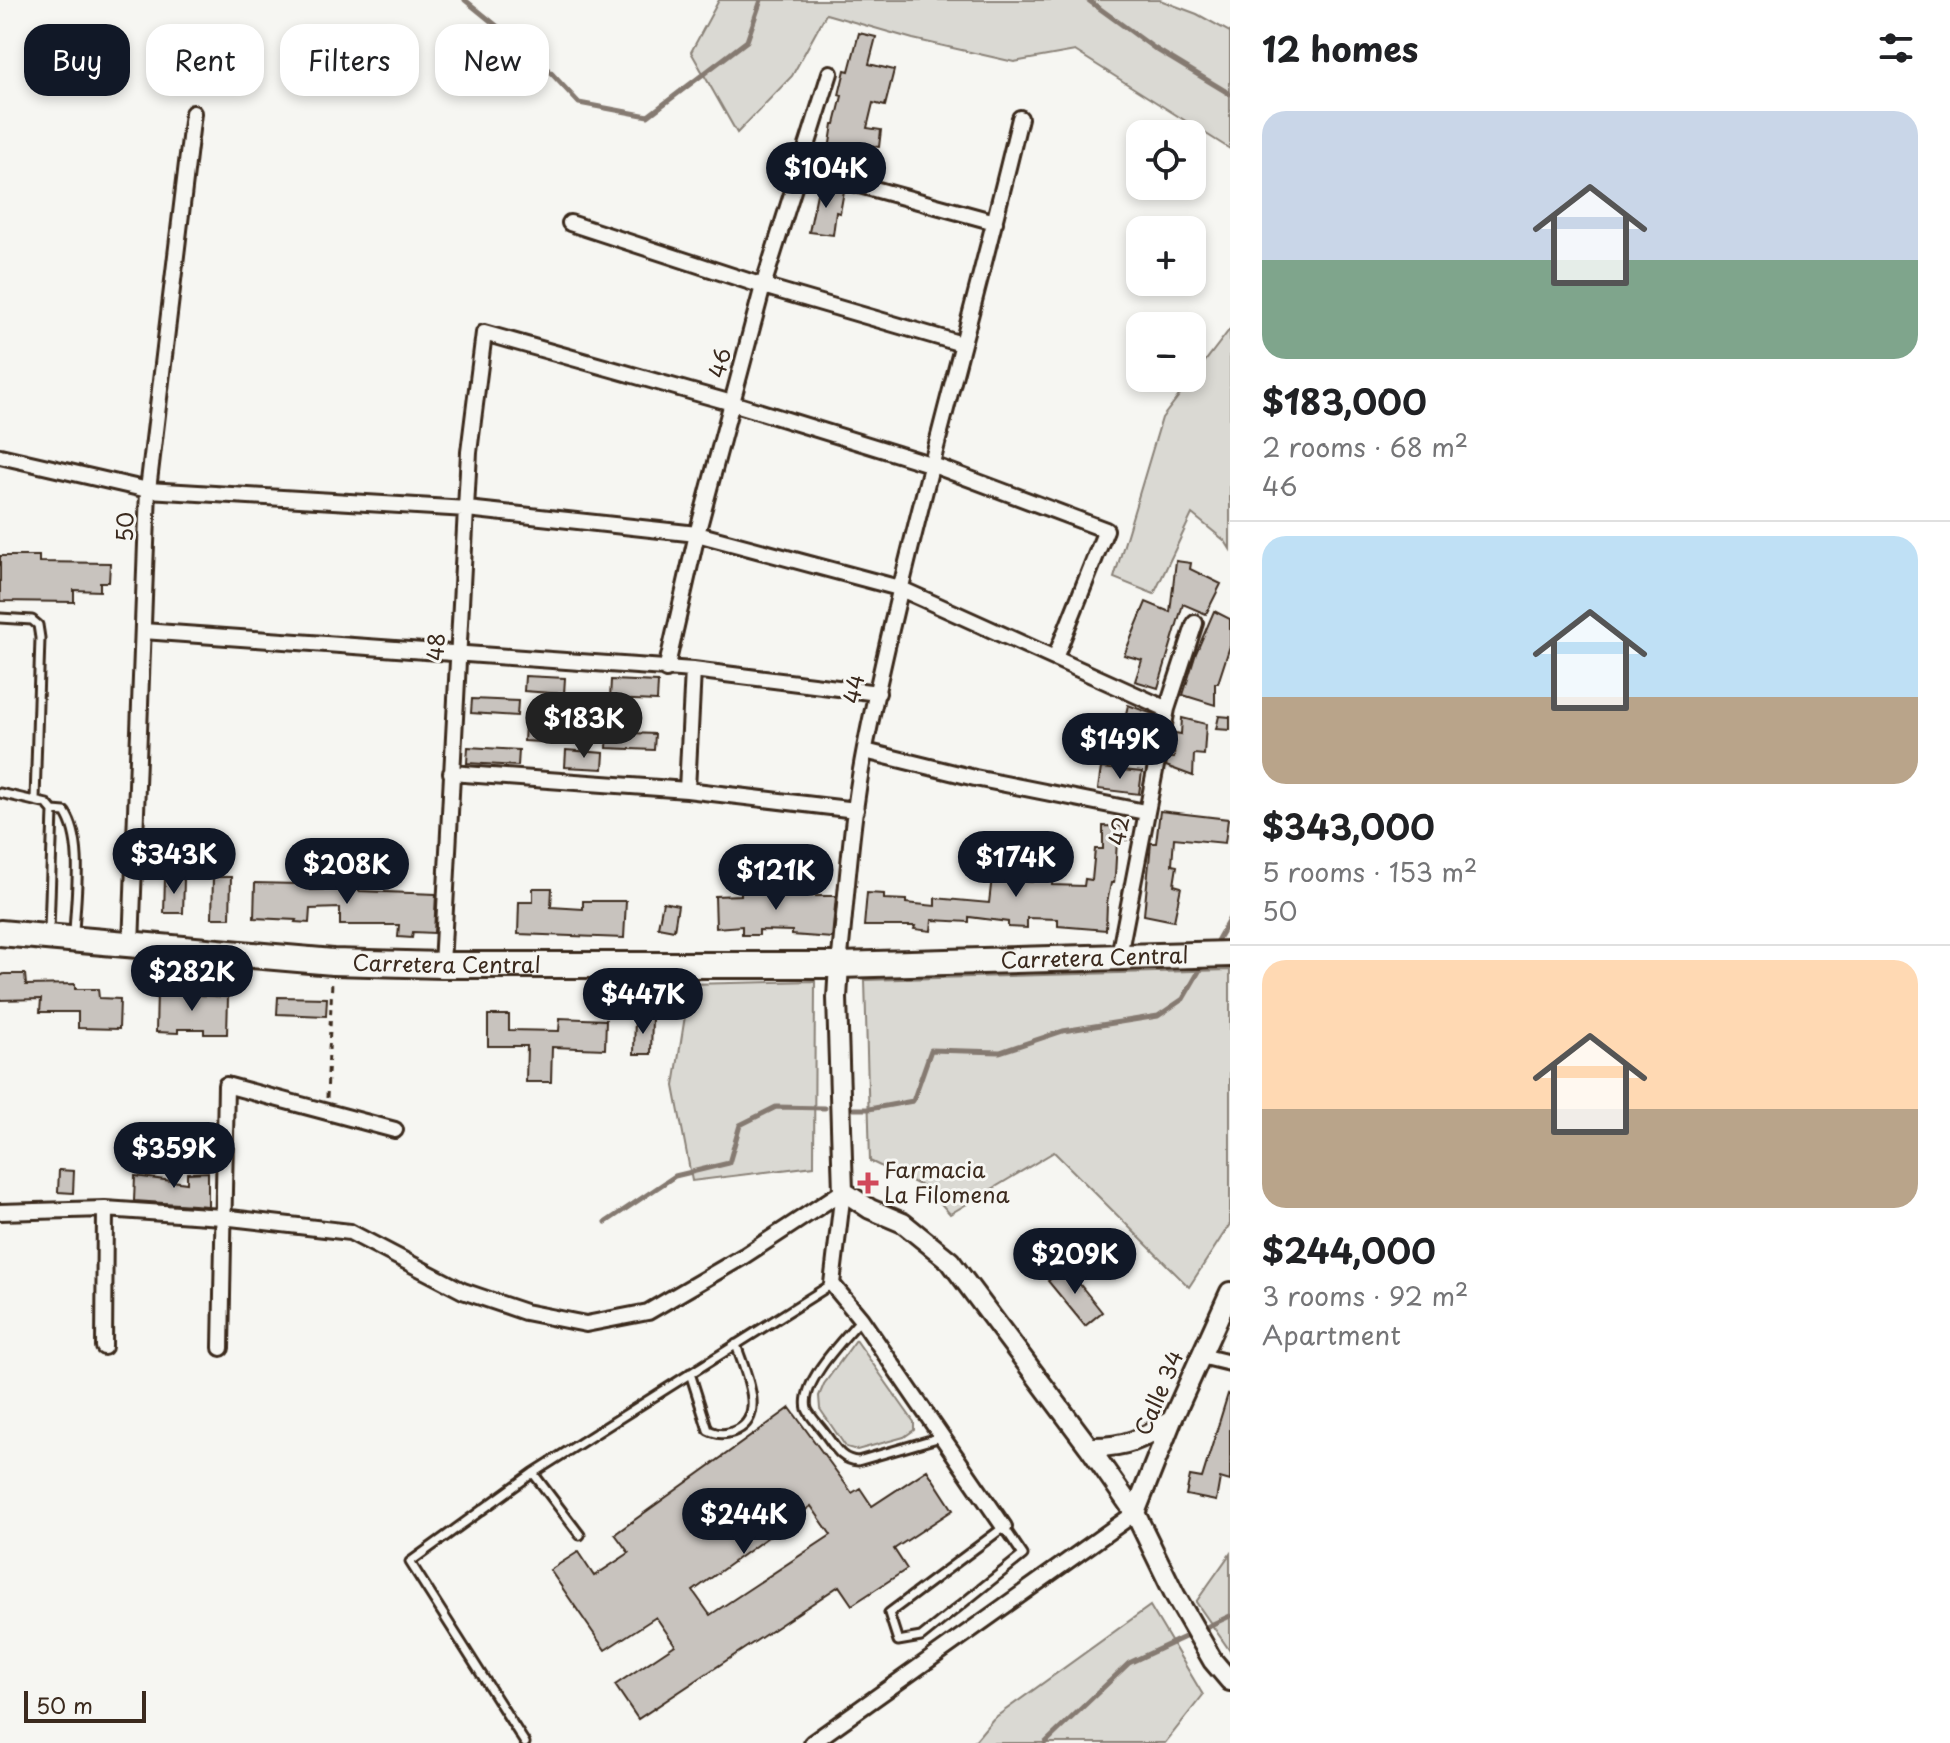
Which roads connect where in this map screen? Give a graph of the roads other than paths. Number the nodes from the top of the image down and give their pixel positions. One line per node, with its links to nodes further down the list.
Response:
1 (830, 73): 4 (street, 46)
2 (193, 113): 12 (street, 50)
3 (1020, 118): 5 (street, 44)
4 (801, 169): 5 (street); 7 (street, 46)
5 (995, 222): 8 (street, 44)
6 (570, 223): 7 (street)
7 (763, 286): 8 (street); 9 (street, 46)
8 (962, 344): 11 (street, 44)
9 (732, 403): 11 (street); 13 (street, 48); 14 (street, 46)
10 (0, 456): 12 (street)
11 (933, 465): 15 (street, 44); 20 (street)
12 (148, 490): 13 (street); 18 (street, 50)
13 (467, 509): 14 (street); 19 (street, 48)
14 (697, 534): 15 (street); 21 (street, 46)
15 (899, 588): 20 (street); 23 (street, 44)
16 (0, 618): 29 (lane)
17 (1195, 623): 24 (street, 42)
18 (143, 631): 19 (street); 36 (street, 50)
19 (457, 653): 21 (street); 26 (street, 48)
20 (1055, 658): 24 (street)
21 (666, 670): 22 (street)
22 (693, 670): 23 (street); 27 (street)
23 (878, 693): 25 (street, 44)
24 (1167, 709): 32 (street, 42)
25 (865, 751): 30 (street, 44); 32 (street)
26 (451, 773): 27 (street); 39 (street, 48)
27 (687, 790): 30 (street)
28 (0, 793): 29 (lane)
29 (35, 800): 31 (lane)
30 (856, 810): 40 (street, 44)
31 (53, 811): 34 (lane); 35 (lane)
32 (1145, 812): 38 (street, 42)
33 (0, 933): 34 (highway, Carretera Central)
34 (49, 938): 35 (highway, Carretera Central)
35 (74, 940): 36 (highway, Carretera Central)
36 (131, 946): 39 (highway, Carretera Central)
37 (1216, 954): 38 (highway, Carretera Central)
38 (1119, 956): 40 (highway, Carretera Central)
39 (442, 965): 40 (highway, Carretera Central)
40 (839, 965): 42 (street, 44)
41 (395, 1130): 45 (street)
42 (843, 1191): 45 (street); 46 (street, 44); 57 (street)
43 (105, 1209): 44 (street); 45 (street); 50 (street)
44 (0, 1212)
45 (222, 1217): 51 (street)
46 (832, 1284): 48 (street); 49 (lane)
47 (1230, 1292): 52 (street, Calle 34)
48 (861, 1319): 56 (street); 56 (lane)
49 (736, 1344): 54 (lane); 54 (lane)
50 (104, 1347)
51 (221, 1348)
52 (1201, 1356): 53 (street); 55 (street, Calle 34)
53 (1230, 1363)
54 (690, 1373): 58 (lane)
55 (1172, 1420): 57 (street); 59 (street, Calle 34)
56 (943, 1436): 60 (street)
57 (1089, 1447): 59 (street)
58 (533, 1473): 61 (lane); 63 (lane)
59 (1135, 1513): 62 (street); 64 (street)
60 (1004, 1527): 60 (lane)
61 (580, 1535)
62 (1230, 1681)
63 (525, 1743)
64 (812, 1743)

